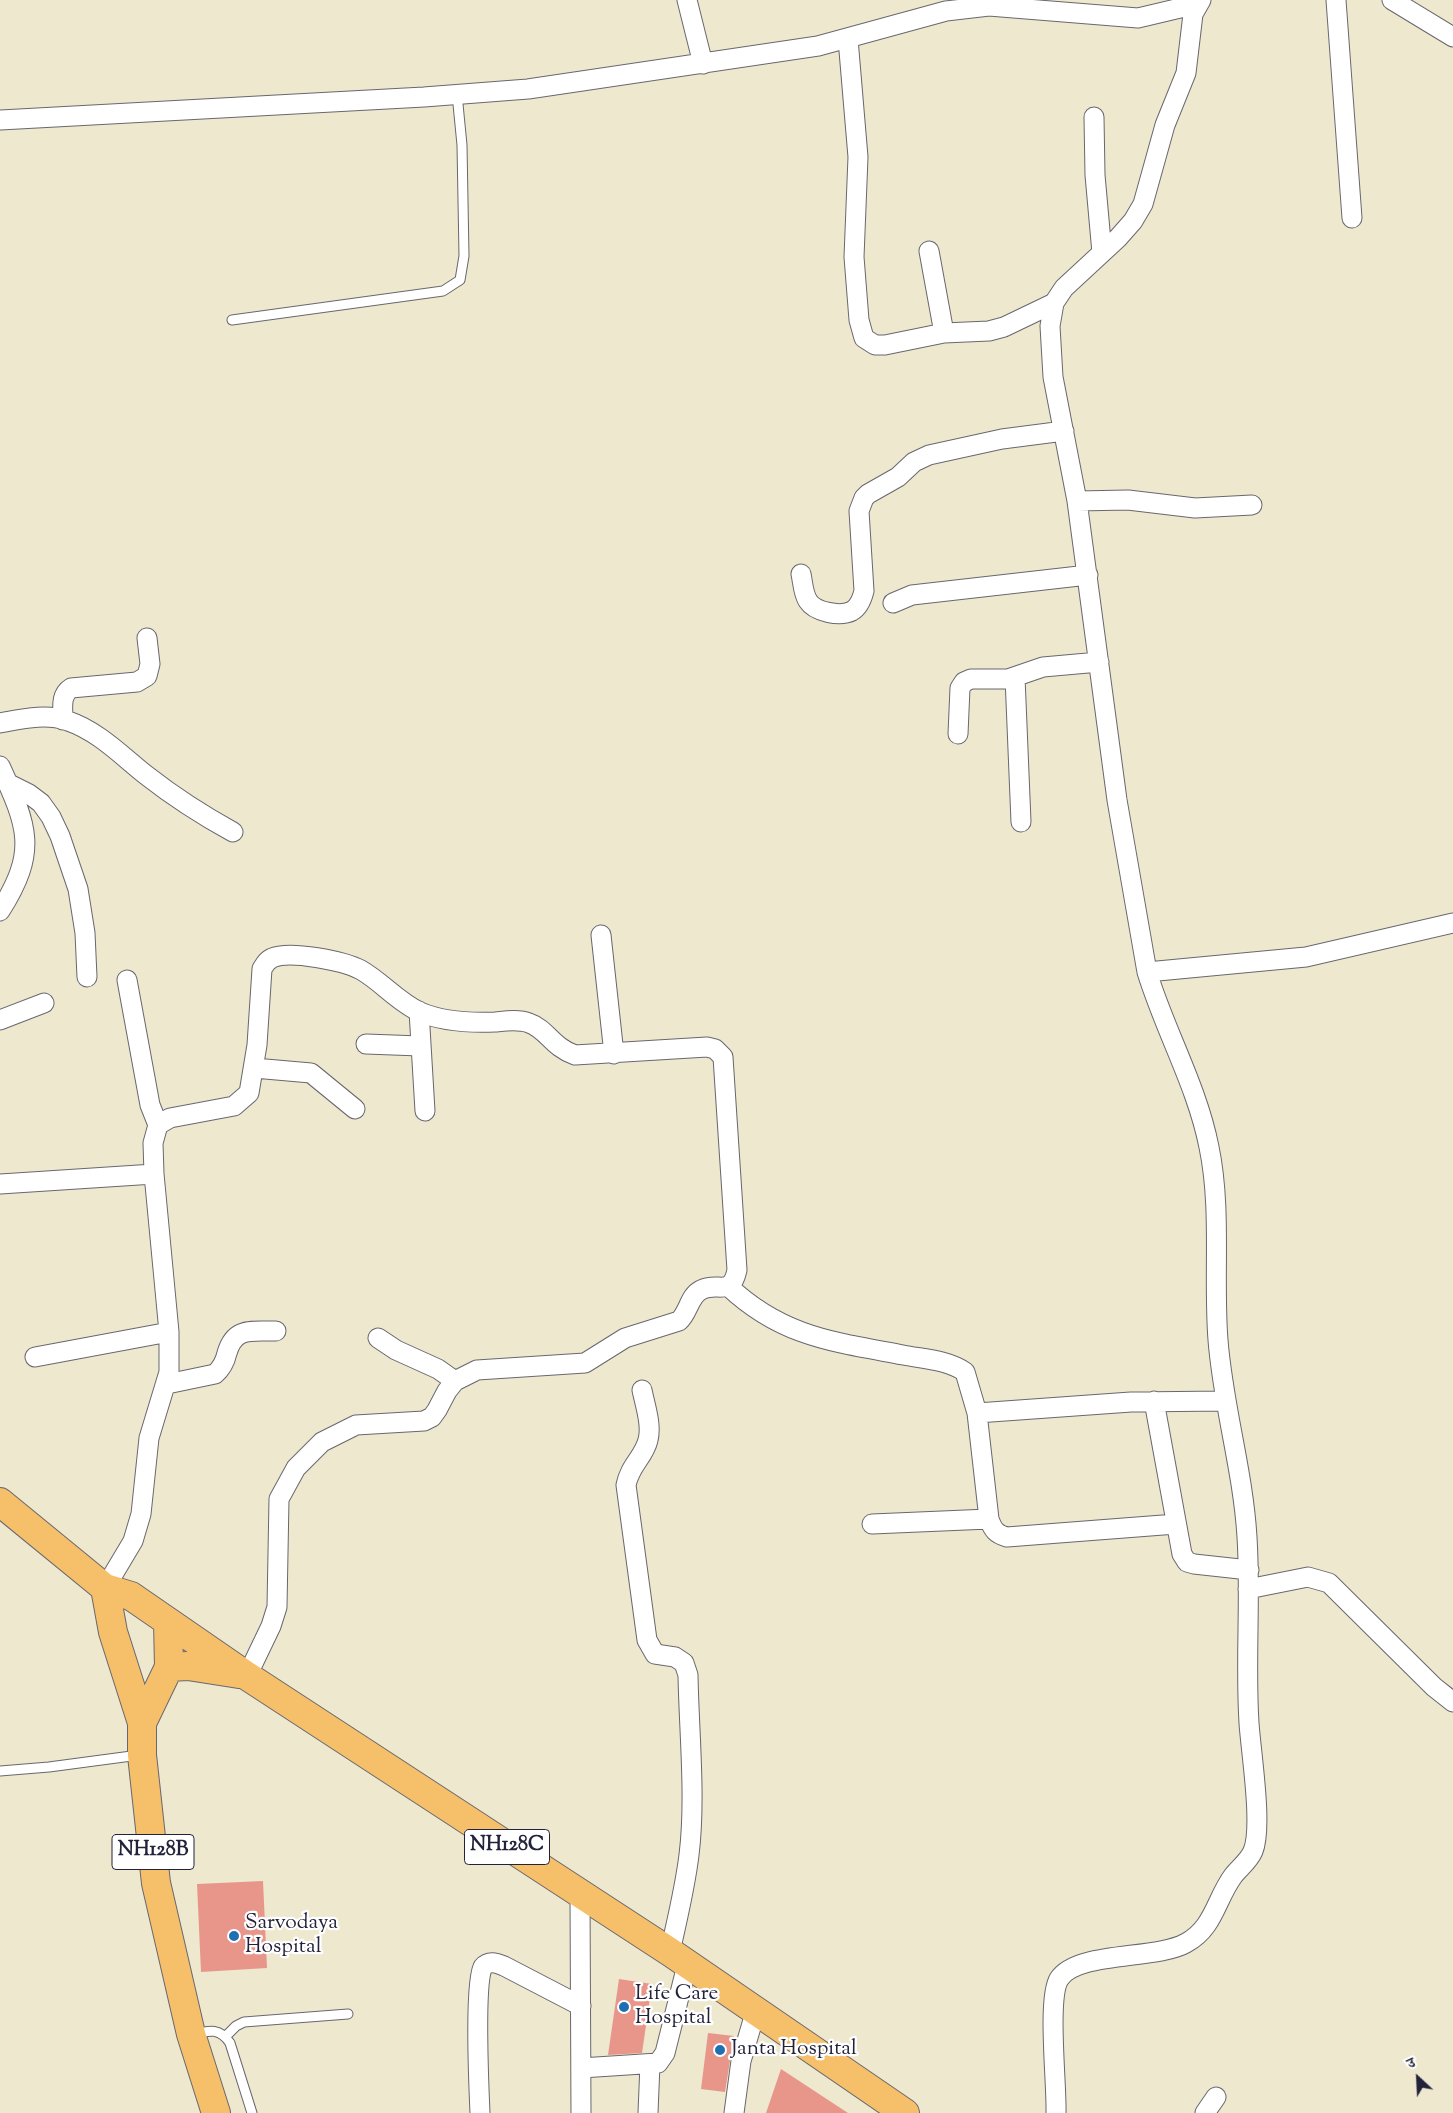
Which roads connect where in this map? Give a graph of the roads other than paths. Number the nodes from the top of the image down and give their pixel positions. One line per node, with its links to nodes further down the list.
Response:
1 (687, 0): 8 (street)
2 (1336, 0): 12 (street)
3 (1392, 0): 6 (street)
4 (1199, 2): 5 (street); 14 (street)
5 (975, 4): 7 (street)
6 (1453, 38)
7 (848, 39): 8 (street); 17 (street)
8 (703, 64): 9 (street)
9 (458, 94): 11 (street); 16 (lane)
10 (1094, 117): 14 (street)
11 (0, 120)
12 (1352, 218)
13 (929, 251): 17 (street)
14 (1102, 253): 15 (street)
15 (1054, 304): 17 (street); 18 (street)
16 (232, 320)
17 (944, 333)
18 (1064, 431): 19 (street); 21 (street)
19 (1077, 501): 20 (street); 22 (street)
20 (1252, 505)
21 (801, 574)
22 (1088, 575): 23 (street); 25 (street)
23 (893, 602)
24 (147, 638): 27 (street)
25 (1099, 662): 26 (street); 37 (street)
26 (1015, 676): 29 (street); 32 (street)
27 (63, 720): 28 (street); 33 (street)
28 (0, 723)
29 (958, 734)
30 (0, 766): 31 (street)
31 (7, 783): 34 (street); 38 (street)
32 (1021, 822)
33 (233, 832)
34 (0, 911)
35 (1453, 923): 37 (street)
36 (601, 935): 45 (street)
37 (1147, 972): 61 (street)
38 (86, 977)
39 (127, 980): 49 (street)
40 (44, 1003): 42 (street)
41 (419, 1011): 44 (street); 45 (street); 46 (street)
42 (0, 1020)
43 (366, 1044): 44 (street)
44 (420, 1046): 48 (street)
45 (614, 1054): 52 (street)
46 (254, 1068): 47 (street); 49 (street)
47 (355, 1110)
48 (425, 1111)
49 (158, 1125): 50 (street)
50 (154, 1174): 51 (street); 54 (street)
51 (0, 1184)
52 (728, 1286): 57 (street); 62 (street)
53 (276, 1331): 58 (street)
54 (169, 1332): 56 (street); 58 (street)
55 (378, 1338): 57 (street)
56 (35, 1357)
57 (455, 1381): 72 (street)
58 (167, 1384): 68 (street)
59 (642, 1390): 78 (street)
60 (1154, 1401): 61 (street); 62 (street); 66 (street)
61 (1225, 1401): 67 (street)
62 (977, 1413): 64 (street)
63 (0, 1502): 68 (highway)
64 (989, 1519): 65 (street); 66 (street)
65 (872, 1524)
66 (1176, 1524): 67 (street)
67 (1249, 1570): 69 (street)
68 (105, 1588): 70 (highway, NH128C); 74 (highway, NH128B)
69 (1248, 1589): 73 (street); 94 (street)
70 (168, 1622): 71 (highway); 72 (highway, NH128C)
71 (168, 1667): 72 (highway); 74 (highway)
72 (247, 1676): 77 (highway, NH128C)
73 (1453, 1702)
74 (142, 1723): 75 (highway, NH128B)
75 (142, 1755): 76 (lane); 82 (highway, NH128B)
76 (0, 1771)
77 (580, 1895): 78 (highway, NH128C); 79 (street)
78 (678, 1958): 80 (highway, NH128C); 84 (street)
79 (581, 2006): 85 (street); 89 (street)
80 (756, 2010): 92 (street); 93 (highway, NH128C)
81 (348, 2014): 83 (lane)
82 (191, 2034): 83 (lane); 87 (highway, NH128B)
83 (226, 2036): 88 (lane)
84 (650, 2064): 85 (street); 91 (street)
85 (581, 2068): 90 (street)
86 (1216, 2097): 95 (street)
87 (216, 2113)
88 (252, 2113)
89 (480, 2113)
90 (581, 2113)
91 (648, 2113)
92 (734, 2113)
93 (904, 2113)
94 (1056, 2113)
95 (1205, 2113)

